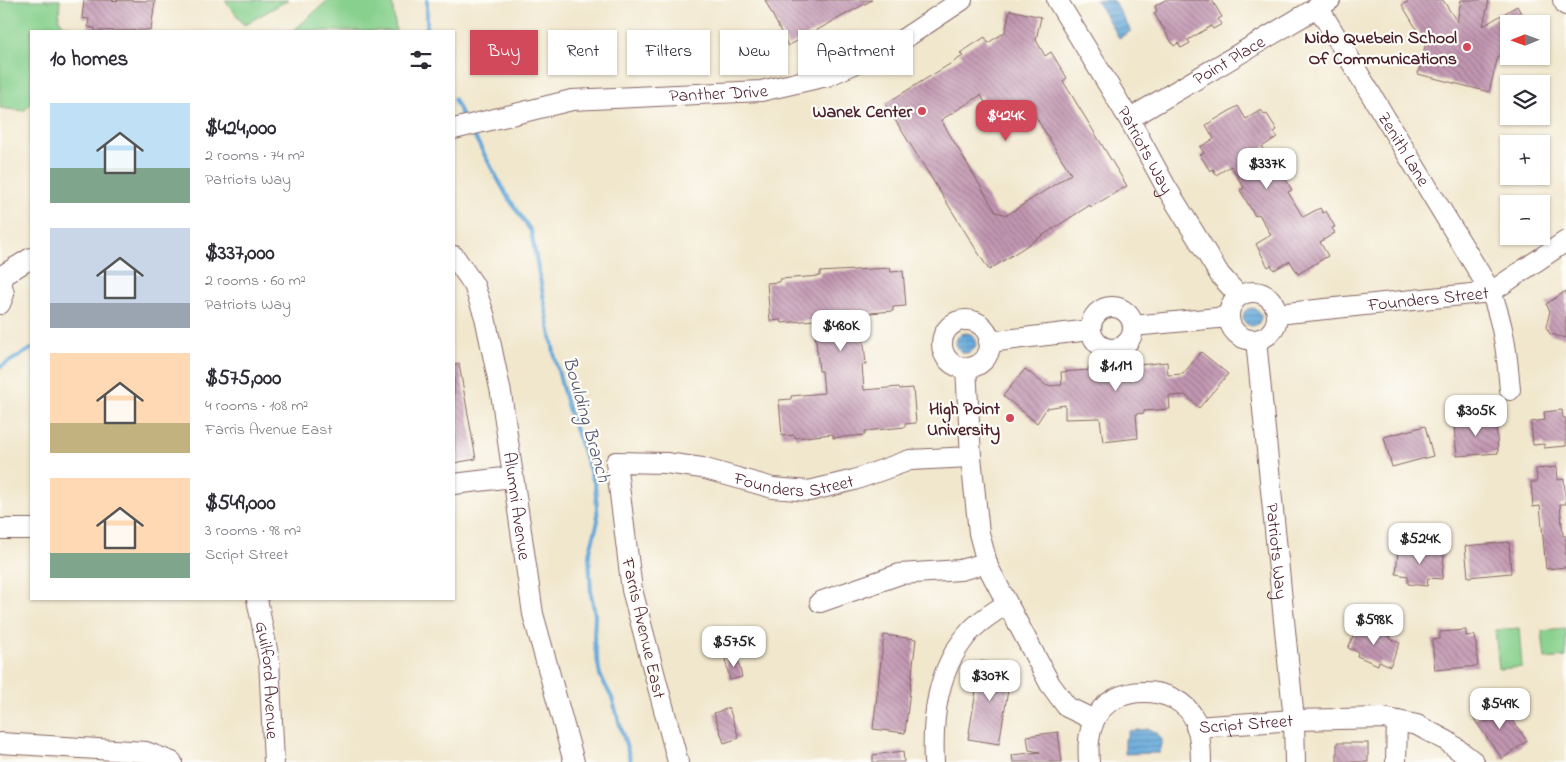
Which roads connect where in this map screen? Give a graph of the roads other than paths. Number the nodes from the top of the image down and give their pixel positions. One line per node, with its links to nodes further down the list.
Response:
1 (962, 0): 7 (street, Panther Drive)
2 (1057, 0): 6 (street, Patriots Way)
3 (1563, 0): 5 (street)
4 (1324, 4): 6 (street, Point Place); 12 (street, Zenith Lane)
5 (1566, 5)
6 (1129, 119): 13 (street, Patriots Way)
7 (455, 129)
8 (1566, 241): 12 (street, Founders Street)
9 (455, 257): 25 (street, Alumni Avenue)
10 (30, 259): 11 (street)
11 (0, 277): 14 (street)
12 (1491, 292): 15 (street, Founders Street); 22 (street, Zenith Lane)
13 (1239, 296): 15 (street); 16 (street)
14 (0, 304)
15 (1277, 314): 19 (street)
16 (1228, 317): 17 (street); 19 (street)
17 (1133, 326): 18 (street); 18 (street)
18 (1090, 330): 20 (street)
19 (1256, 340): 34 (street, Patriots Way)
20 (989, 342): 21 (street); 21 (street)
21 (966, 368): 23 (street)
22 (1510, 390)
23 (971, 456): 24 (street, Founders Street); 29 (street)
24 (616, 462): 41 (street, Farris Avenue East)
25 (512, 477): 26 (street); 40 (street, Alumni Avenue)
26 (455, 484)
27 (0, 529): 28 (street)
28 (30, 529)
29 (987, 563): 31 (street); 32 (street)
30 (257, 600): 39 (street, Guilford Avenue)
31 (820, 602)
32 (1006, 604): 33 (street); 42 (street)
33 (1094, 720): 36 (street, Script Street); 43 (street)
34 (1294, 720): 35 (street, Script Street); 36 (street, Script Street); 45 (street, Patriots Way)
35 (1397, 721): 46 (street); 47 (street, Script Street)
36 (1196, 727): 44 (street)
37 (0, 744): 38 (street)
38 (172, 762)
39 (274, 762)
40 (574, 762)
41 (678, 762)
42 (934, 762)
43 (1089, 762)
44 (1201, 762)
45 (1295, 762)
46 (1396, 762)
47 (1474, 762)

